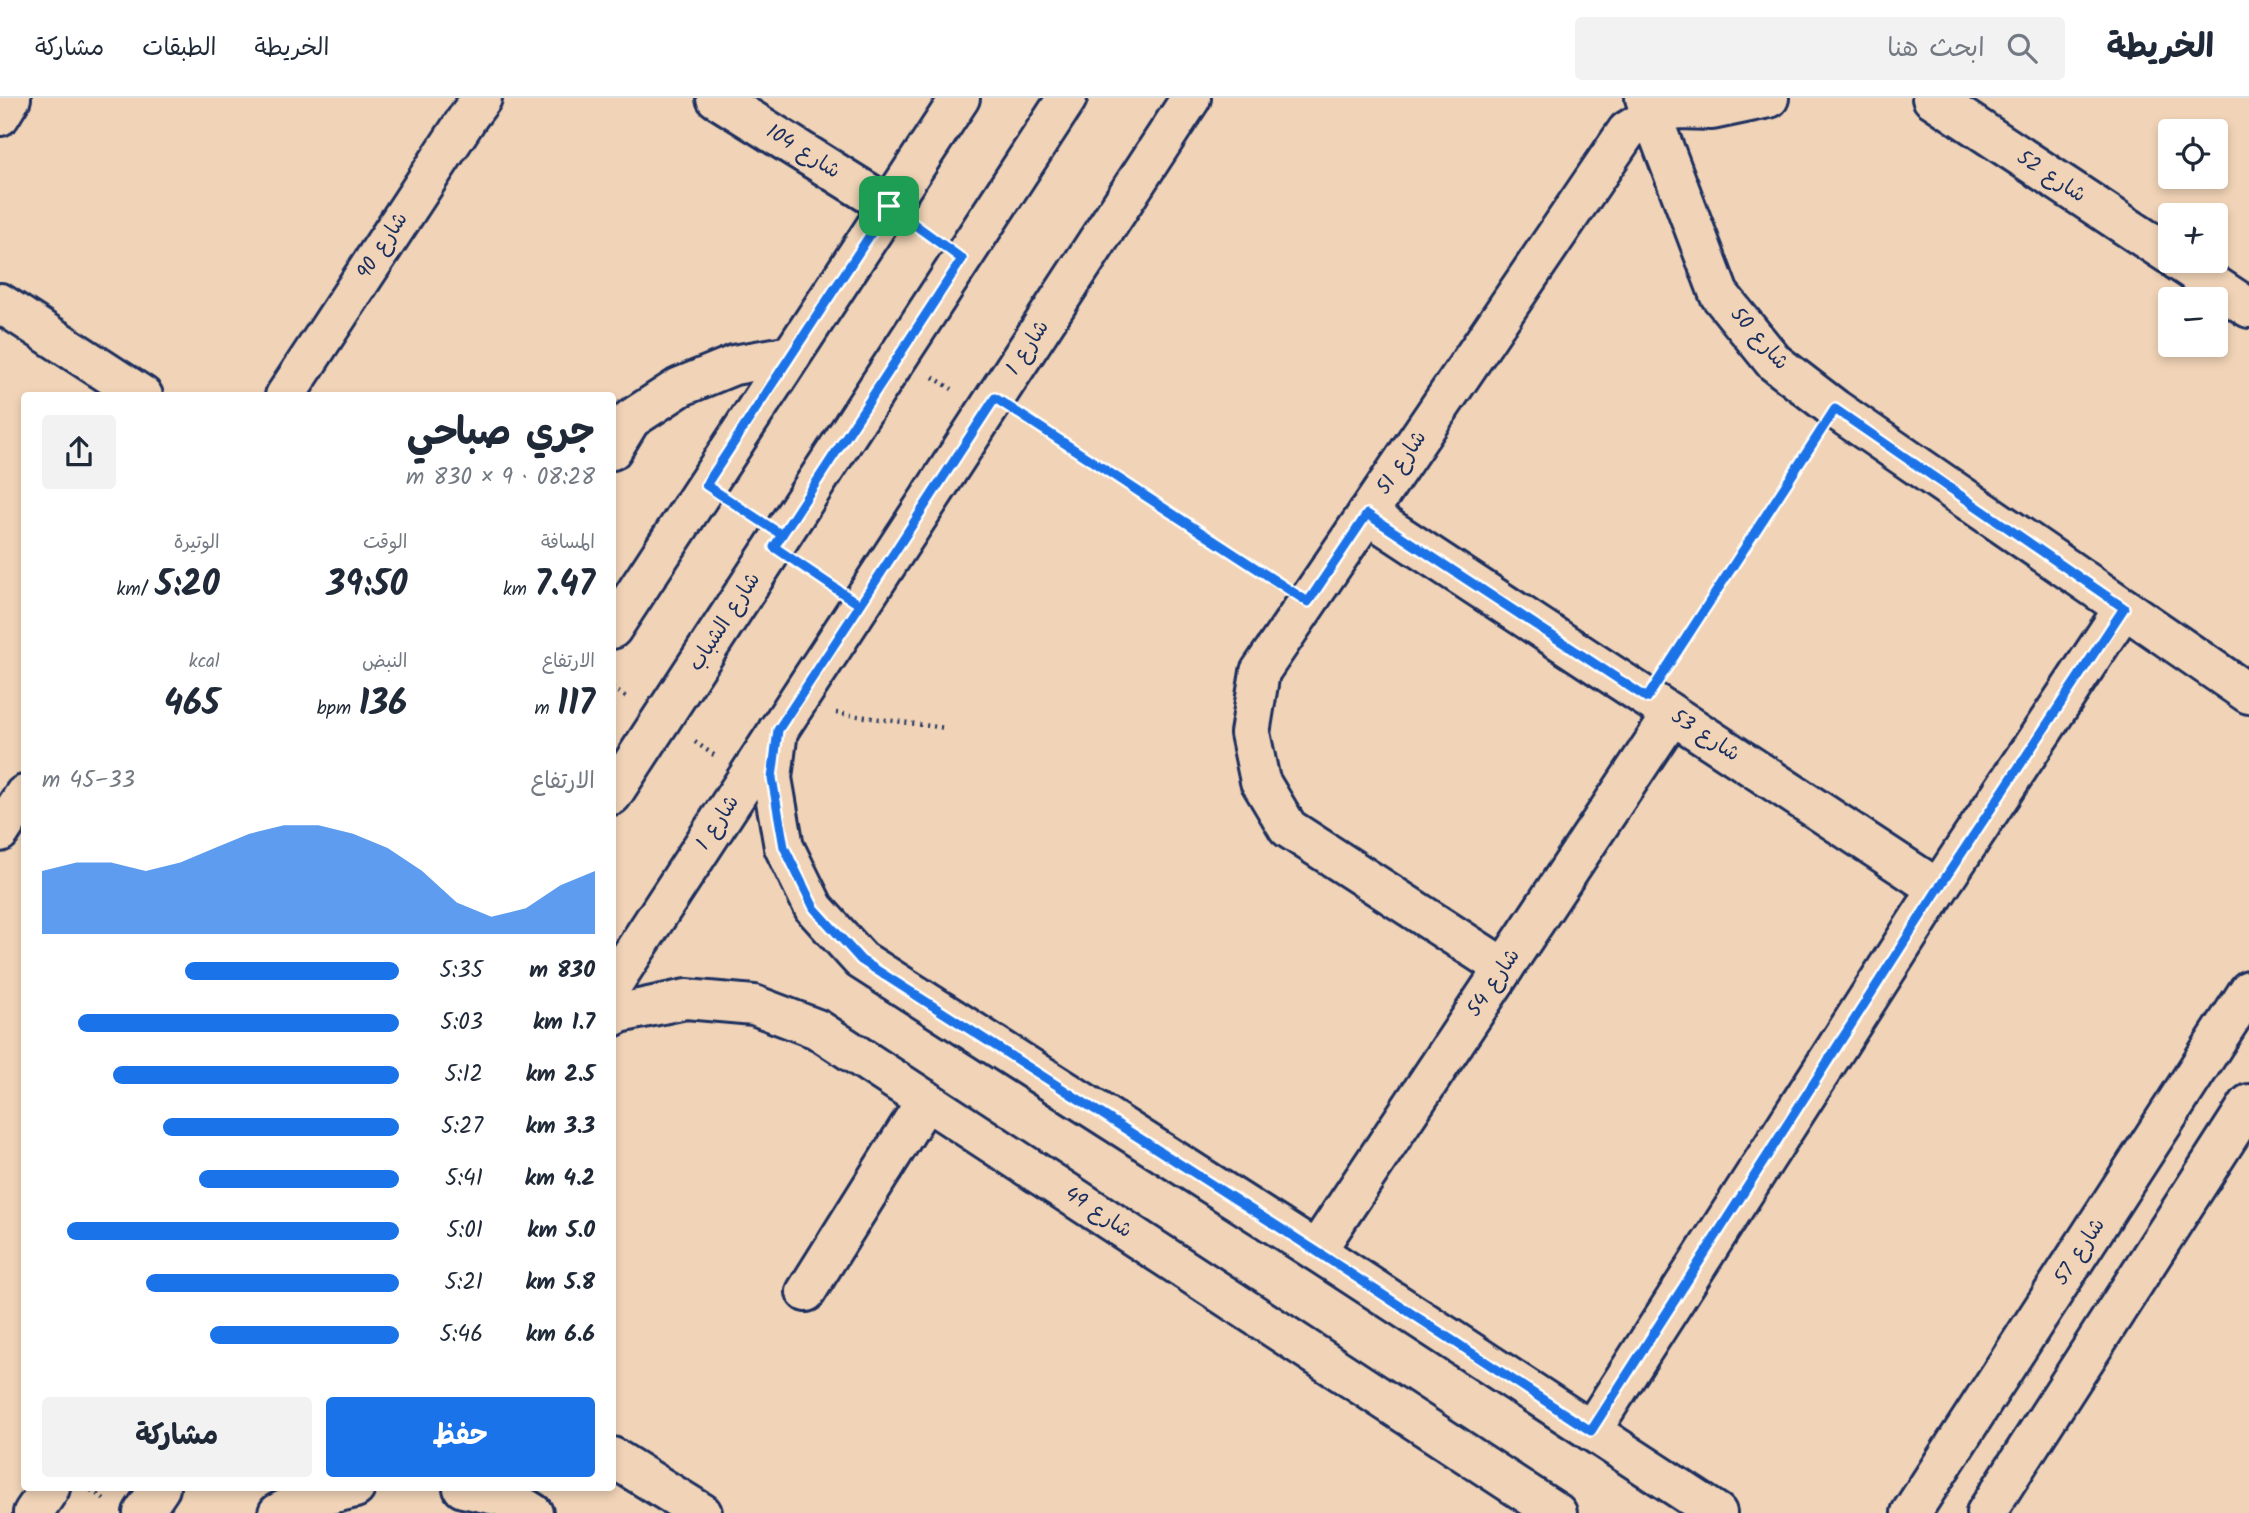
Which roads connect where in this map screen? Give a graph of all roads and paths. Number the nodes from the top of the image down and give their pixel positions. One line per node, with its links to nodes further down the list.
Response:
1 (11, 98): 10 (street)
2 (716, 98): 11 (street, شارع 104)
3 (960, 98): 11 (street)
4 (1067, 98): 23 (street, شارع الشباب)
5 (1191, 98): 19 (street, شارع 1)
6 (1769, 98): 9 (street, شارع 51)
7 (1932, 98): 12 (street, شارع 52)
8 (466, 103): 18 (street, شارع 90)
9 (1648, 107): 20 (street, شارع 50); 22 (street, شارع 51)
10 (0, 116)
11 (889, 206): 16 (street)
12 (2158, 247)
13 (2197, 273): 15 (street)
14 (0, 303): 17 (street)
15 (2249, 307)
16 (791, 355): 21 (street); 27 (street)
17 (137, 392)
18 (287, 392)
19 (995, 398): 24 (path); 25 (street, شارع 1)
20 (1835, 409): 26 (street, شارع 50); 29 (path)
21 (616, 443)
22 (1367, 514): 24 (street, شارع 51); 29 (street, شارع 53)
23 (774, 547): 25 (path); 32 (street, شارع الشباب)
24 (1308, 602): 36 (street, شارع 51)
25 (860, 605): 30 (street, شارع 1)
26 (2124, 608): 28 (street, شارع 50); 35 (street)
27 (616, 623)
28 (2249, 694)
29 (1660, 707): 35 (street, شارع 53); 36 (street, شارع 54)
30 (786, 718): 31 (path); 37 (street, شارع 1); 42 (street)
31 (945, 728)
32 (616, 789)
33 (21, 800): 34 (street)
34 (0, 832)
35 (1938, 889): 44 (street)
36 (1504, 968): 42 (street, شارع 54)
37 (616, 979)
38 (2249, 990): 59 (street, شارع 57)
39 (616, 1015): 40 (street, شارع 49)
40 (926, 1100): 43 (street); 57 (street, شارع 49)
41 (2249, 1104): 60 (street)
42 (1316, 1251): 44 (street)
43 (806, 1292)
44 (1591, 1431): 58 (street)
45 (616, 1459): 56 (street)
46 (48, 1491): 51 (street)
47 (158, 1491): 52 (street)
48 (282, 1491): 53 (street)
49 (343, 1491): 54 (street)
50 (478, 1491): 55 (street)
51 (33, 1513)
52 (143, 1513)
53 (267, 1513)
54 (278, 1513)
55 (533, 1513)
56 (702, 1513)
57 (1557, 1513)
58 (1717, 1513)
59 (1911, 1513)
60 (1986, 1513)

